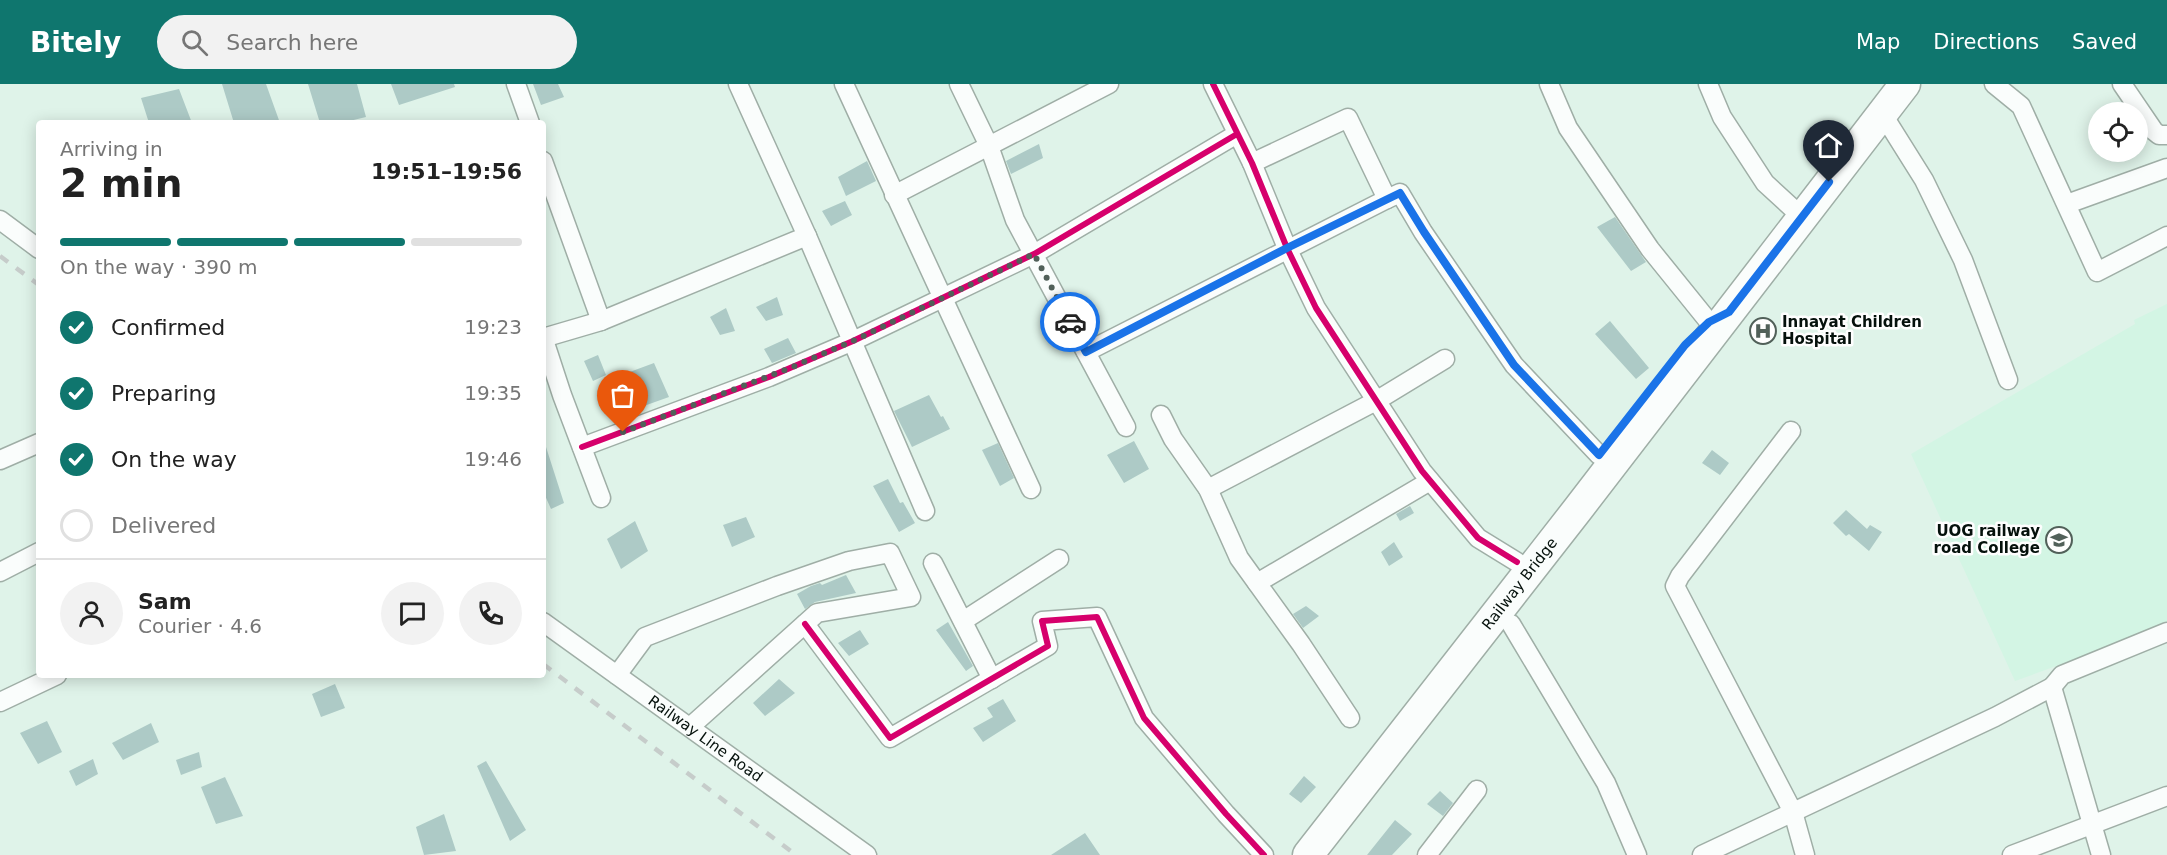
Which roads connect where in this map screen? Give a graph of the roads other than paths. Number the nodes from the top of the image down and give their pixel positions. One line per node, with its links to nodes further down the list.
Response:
1 (516, 84): 13 (street)
2 (738, 84): 25 (street)
3 (844, 84): 20 (street)
4 (959, 84): 16 (street)
5 (1109, 84): 16 (street)
6 (1213, 84): 14 (street)
7 (1549, 84): 31 (street)
8 (1708, 84): 23 (street)
9 (1905, 84): 12 (main road)
10 (1994, 84): 22 (street)
11 (2122, 84): 15 (street)
12 (1882, 113): 23 (main road); 38 (street)
13 (529, 120)
14 (1237, 134): 17 (street); 29 (street)
15 (2167, 135)
16 (989, 147): 20 (street); 29 (street)
17 (1252, 163): 21 (street); 28 (street)
18 (2167, 168): 22 (street)
19 (546, 169): 32 (street)
20 (894, 195): 30 (street)
21 (1387, 199): 28 (street); 45 (street)
22 (2067, 204): 26 (street)
23 (1802, 217): 31 (main road)
24 (0, 220): 27 (street)
25 (807, 236): 32 (street); 34 (street)
26 (2167, 236)
27 (36, 247)
28 (1287, 248): 36 (street); 39 (street)
29 (1034, 254): 30 (street); 36 (street)
30 (942, 297): 34 (street); 48 (street)
31 (1719, 317): 45 (main road); 61 (main road); 77 (main road, Railway Bridge)
32 (601, 321): 33 (street)
33 (546, 337)
34 (853, 341): 44 (street); 51 (street)
35 (546, 346): 44 (street)
36 (1086, 352): 41 (street)
37 (1445, 359): 39 (street)
38 (2007, 380)
39 (1376, 401): 47 (street); 49 (street)
40 (1161, 415): 49 (street)
41 (1126, 427)
42 (1791, 431): 72 (street)
43 (36, 444): 46 (street)
44 (582, 447): 50 (street)
45 (1599, 455): 54 (main road)
46 (0, 460)
47 (1430, 481): 54 (street); 57 (street)
48 (1031, 489)
49 (1208, 489): 57 (street)
50 (601, 498)
51 (925, 511)
52 (36, 554): 56 (street)
53 (1059, 559): 58 (street)
54 (1517, 562): 76 (main road)
55 (933, 563): 58 (street)
56 (0, 572)
57 (1257, 583): 68 (street)
58 (963, 621): 65 (street)
59 (546, 624): 63 (street, Railway Line Road)
60 (805, 624): 63 (street); 65 (street); 69 (street)
61 (1511, 624): 78 (main road); 80 (street)
62 (2167, 632): 66 (street)
63 (617, 675): 69 (street, Railway Line Road)
64 (51, 678): 67 (street)
65 (992, 679): 75 (street)
66 (2052, 687): 72 (street); 73 (street)
67 (0, 702)
68 (1350, 718)
69 (690, 727): 74 (street, Railway Line Road)
70 (1477, 790): 79 (street)
71 (2167, 796): 73 (street)
72 (1793, 812): 81 (street); 82 (street)
73 (2092, 824): 83 (street); 84 (street)
74 (867, 855)
75 (1264, 855)
76 (1286, 855)
77 (1308, 855)
78 (1333, 855)
79 (1427, 855)
80 (1637, 855)
81 (1702, 855)
82 (1805, 855)
83 (2012, 855)
84 (2101, 855)

